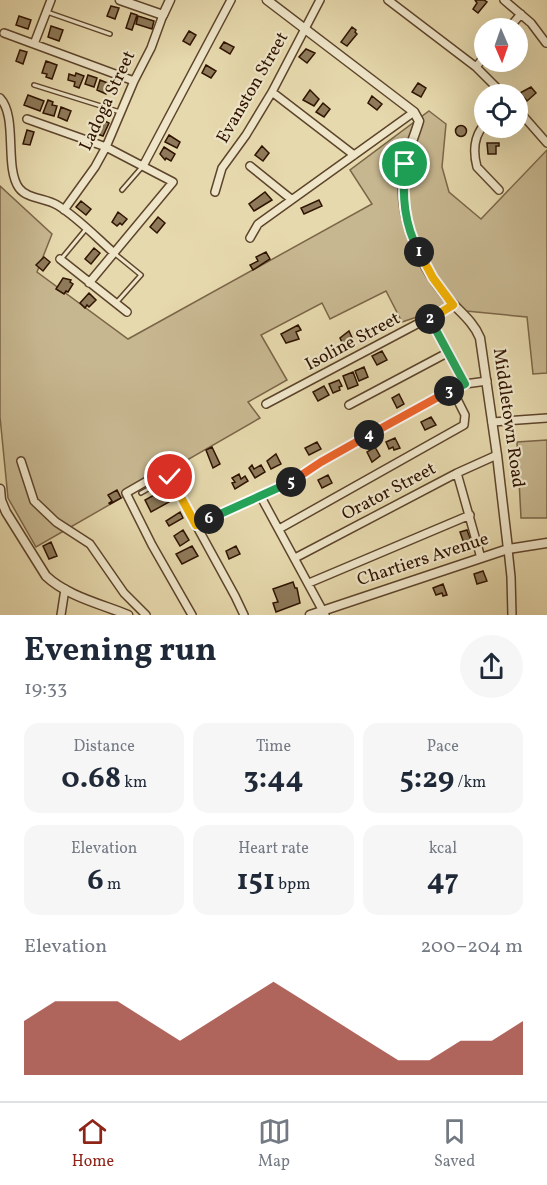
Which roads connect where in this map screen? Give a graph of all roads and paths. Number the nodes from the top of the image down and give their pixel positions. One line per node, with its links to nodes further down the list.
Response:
1 (51, 0): 9 (street)
2 (120, 0): 11 (street)
3 (170, 0): 11 (street, Ladoga Street)
4 (231, 0): 33 (street)
5 (267, 0): 13 (street)
6 (320, 0): 13 (street, Evanston Street)
7 (388, 0): 18 (street)
8 (504, 0): 10 (street)
9 (47, 12): 15 (lane); 17 (street)
10 (521, 14): 12 (street); 16 (street)
11 (163, 15): 20 (street, Ladoga Street)
12 (518, 18)
13 (305, 29): 23 (street, Evanston Street); 26 (street)
14 (4, 33): 17 (street)
15 (110, 34)
16 (546, 43)
17 (34, 44): 20 (street)
18 (474, 65)
19 (481, 72): 21 (street)
20 (134, 81): 25 (street, Ladoga Street)
21 (493, 84)
22 (34, 85): 25 (lane)
23 (272, 92): 32 (street); 37 (street, Evanston Street)
24 (0, 98): 39 (street)
25 (120, 112): 31 (street, Ladoga Street)
26 (414, 112): 32 (street); 46 (street, Middletown Road)
27 (27, 119): 31 (street)
28 (528, 121): 30 (street)
29 (477, 138): 35 (street)
30 (547, 143)
31 (106, 147): 33 (street); 39 (street, Ladoga Street)
32 (354, 155): 38 (street)
33 (143, 165): 36 (lane); 42 (street)
34 (250, 166): 38 (street)
35 (499, 189)
36 (122, 190)
37 (215, 192)
38 (291, 199): 41 (street)
39 (64, 210): 40 (street)
40 (86, 229): 42 (street); 43 (lane)
41 (250, 238)
42 (114, 253): 44 (street); 45 (lane)
43 (60, 259): 44 (street)
44 (89, 283): 45 (street)
45 (116, 304): 47 (street)
46 (453, 305): 48 (street, Isoline Street); 50 (street, Middletown Road)
47 (127, 312)
48 (430, 318): 49 (street); 53 (street, Isoline Street)
49 (447, 353): 51 (street); 54 (street)
50 (487, 381): 51 (street); 56 (street, Middletown Road)
51 (465, 384): 52 (street)
52 (452, 389): 63 (street); 66 (street)
53 (266, 404)
54 (349, 405)
55 (547, 418): 56 (street)
56 (492, 422): 57 (street, Middletown Road)
57 (497, 455): 59 (street, Orator Street); 68 (street, Middletown Road)
58 (21, 461): 76 (street)
59 (457, 473): 64 (street); 69 (street, Orator Street)
60 (168, 474): 62 (lane); 65 (street); 77 (street)
61 (0, 489): 72 (street)
62 (141, 493)
63 (261, 497): 65 (street); 66 (street)
64 (470, 515): 70 (street); 71 (street)
65 (196, 525): 78 (street)
66 (279, 529): 69 (street)
67 (547, 543): 68 (street, Chartiers Avenue)
68 (508, 549): 70 (street, Chartiers Avenue); 80 (street, Middletown Road)
69 (295, 558): 71 (street)
70 (481, 558): 73 (street, Chartiers Avenue)
71 (309, 583): 73 (street)
72 (65, 589): 74 (street); 75 (street)
73 (324, 613): 79 (street, Chartiers Avenue)
74 (61, 615)
75 (128, 615)
76 (146, 615)
77 (192, 615)
78 (244, 615)
79 (310, 615)
80 (512, 615)

